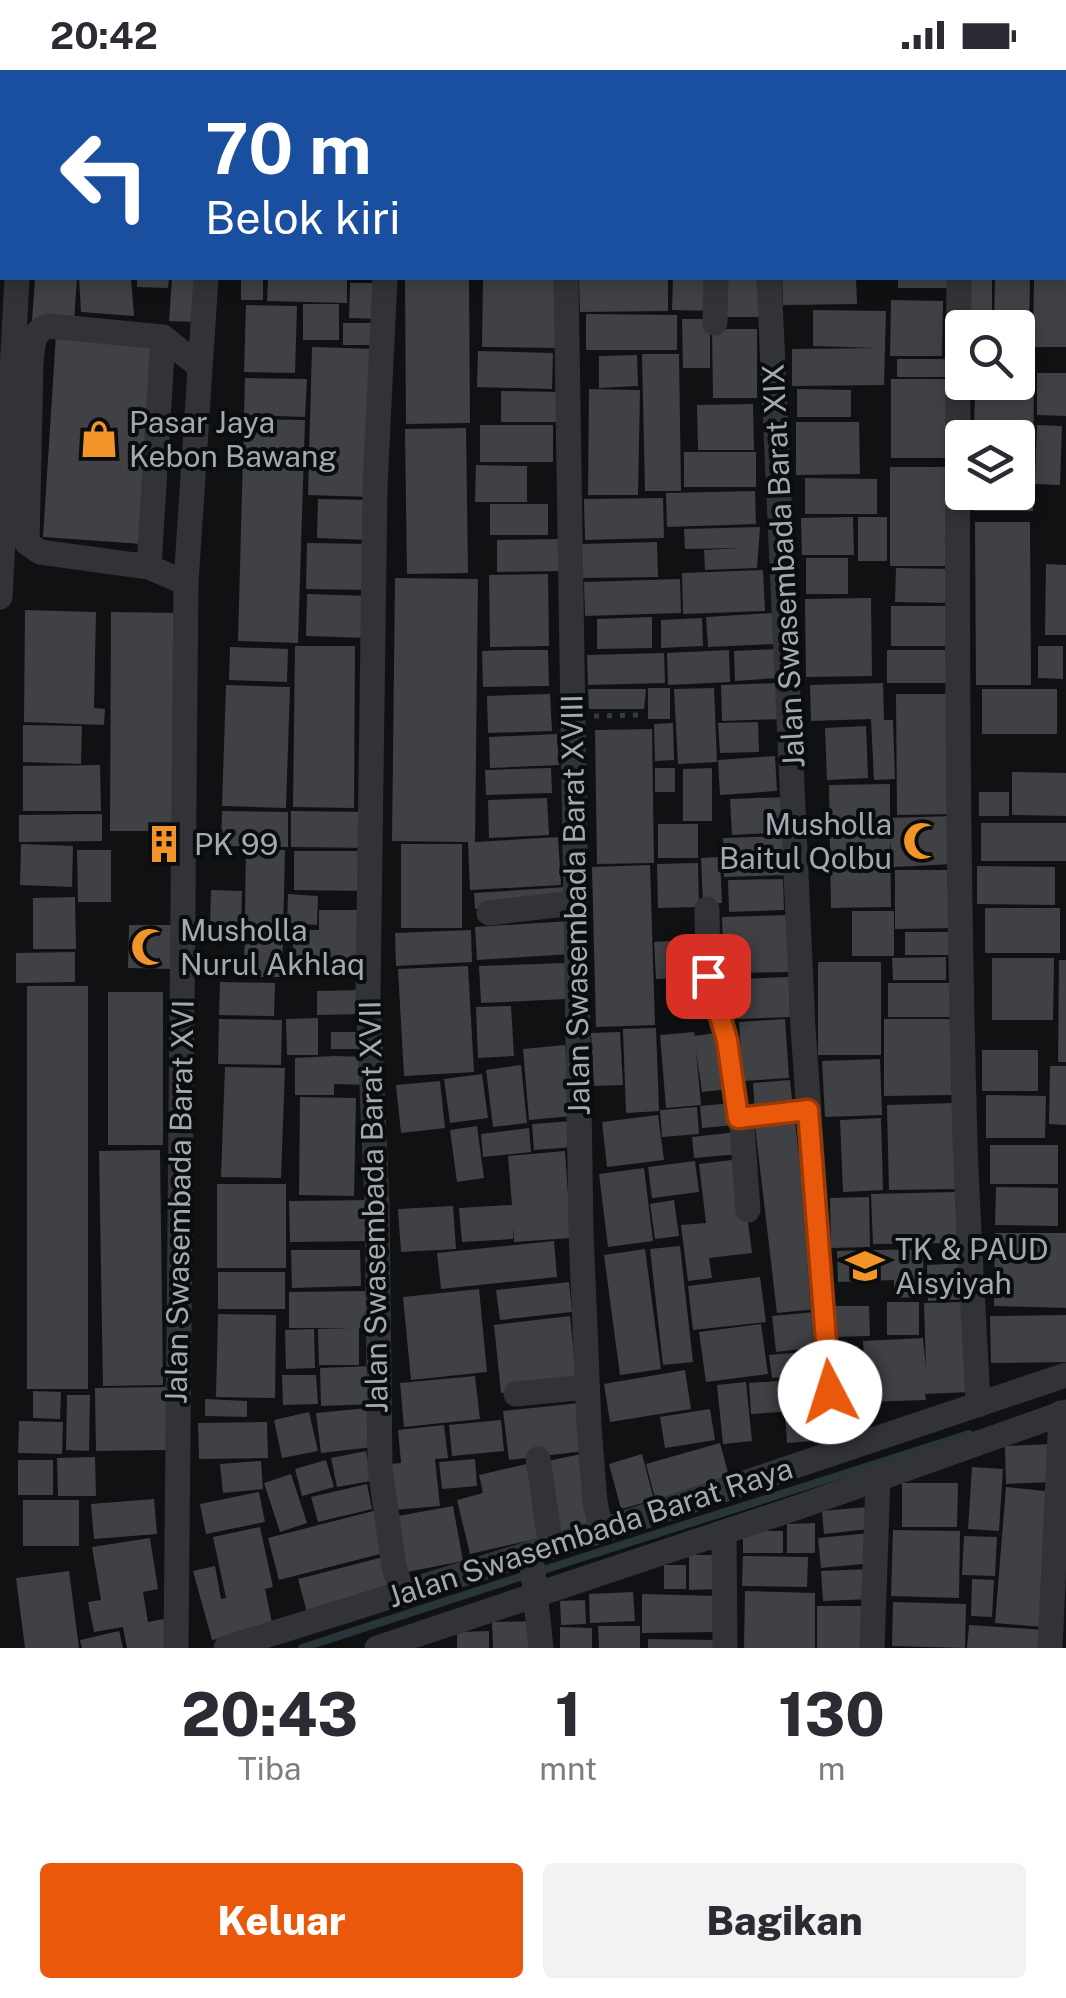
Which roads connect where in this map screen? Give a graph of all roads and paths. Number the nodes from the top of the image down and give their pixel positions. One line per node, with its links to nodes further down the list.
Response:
1 (17, 280): 9 (street)
2 (206, 280): 11 (street, Jalan Swasembada Barat XVI)
3 (385, 280): 34 (street, Jalan Swasembada Barat XVII)
4 (566, 280): 16 (street, Jalan Swasembada Barat XVIII)
5 (716, 280): 8 (street)
6 (769, 280): 20 (street, Jalan Swasembada Barat XIX)
7 (959, 280): 26 (street)
8 (715, 323)
9 (26, 332): 10 (street); 12 (street); 14 (street)
10 (163, 337): 11 (street); 12 (street)
11 (199, 366): 13 (street, Jalan Swasembada Barat XVI)
12 (149, 566): 13 (street)
13 (186, 583): 35 (street, Jalan Swasembada Barat XVI)
14 (0, 596)
15 (638, 715): 16 (path)
16 (571, 716): 17 (street, Jalan Swasembada Barat XVIII)
17 (575, 903): 19 (street); 24 (street, Jalan Swasembada Barat XVIII)
18 (707, 909): 21 (street)
19 (489, 914)
20 (808, 1110): 21 (street); 28 (street, Jalan Swasembada Barat XIX)
21 (738, 1118): 22 (street)
22 (748, 1210)
23 (1066, 1375): 26 (street, Jalan Swasembada Barat Raya)
24 (587, 1387): 25 (street); 31 (street, Jalan Swasembada Barat XVIII)
25 (516, 1394)
26 (978, 1406): 28 (street, Jalan Swasembada Barat Raya)
27 (1063, 1413): 30 (street); 41 (street)
28 (833, 1453): 31 (street, Jalan Swasembada Barat Raya)
29 (538, 1459): 33 (street)
30 (878, 1479): 32 (street); 40 (street)
31 (601, 1531): 33 (street, Jalan Swasembada Barat Raya)
32 (724, 1532): 33 (street); 39 (street)
33 (538, 1567): 34 (street, Jalan Swasembada Barat Raya); 37 (street); 38 (street)
34 (402, 1595): 36 (street, Jalan Swasembada Barat Raya)
35 (176, 1648)
36 (226, 1648)
37 (377, 1648)
38 (541, 1648)
39 (725, 1648)
40 (872, 1648)
41 (1050, 1648)

